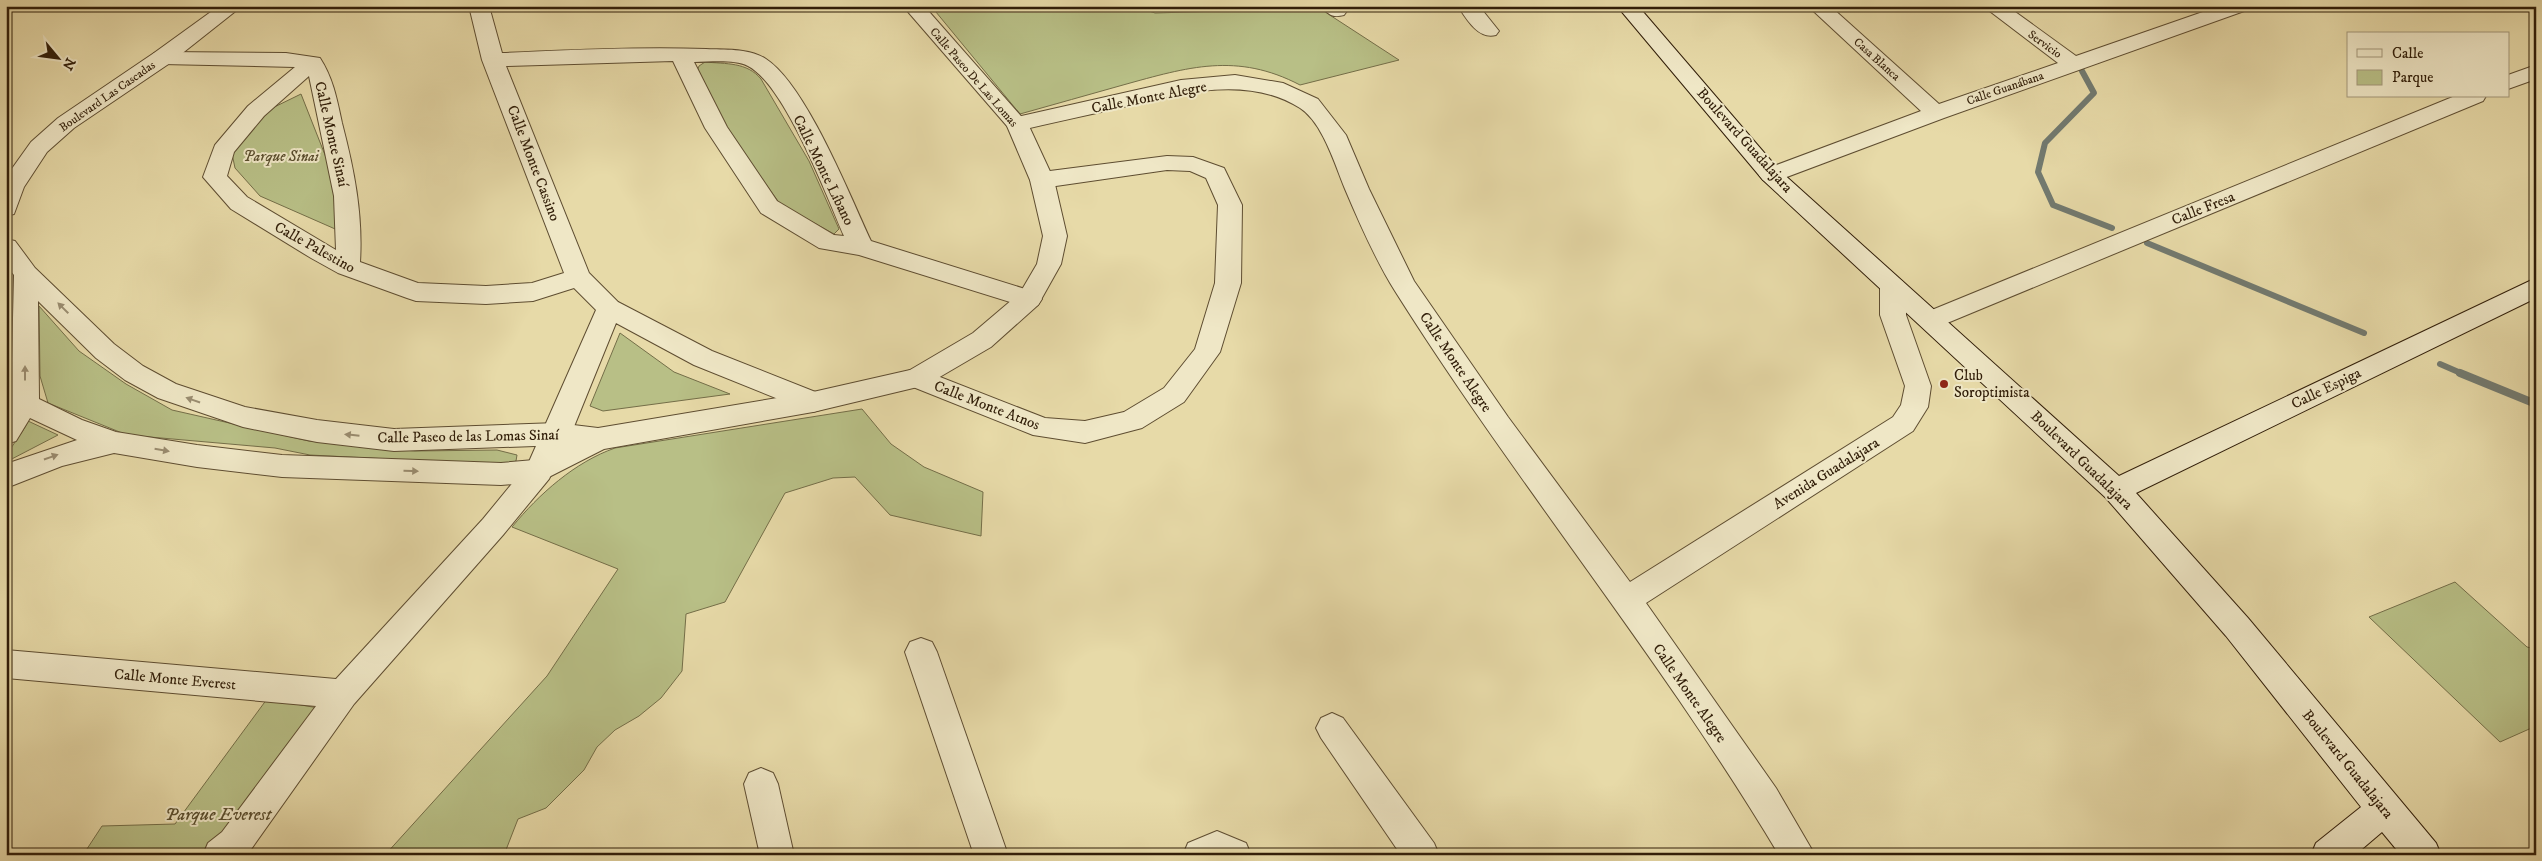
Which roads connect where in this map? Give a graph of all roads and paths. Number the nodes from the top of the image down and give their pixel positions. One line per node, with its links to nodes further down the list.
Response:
1 (232, 6): 11 (street, Boulevard Las Cascadas)
2 (479, 6): 12 (street, Calle Monte Cassino)
3 (913, 6): 19 (street, Calle Paseo De Las Lomas)
4 (1468, 6): 9 (street)
5 (1627, 6): 20 (street, Boulevard Guadalajara)
6 (1818, 6): 18 (street, Casa Blanca)
7 (1993, 6): 14 (street, Servicio)
8 (2240, 6): 14 (street, Calle Guanábana)
9 (1489, 31)
10 (680, 54): 12 (street, Calle Monte Líbano); 24 (street, Calle Monte Líbano); 24 (street, Calle Monte Líbano)
11 (162, 58): 13 (street, Calle Monte Sinaí); 22 (street, Boulevard Las Cascadas)
12 (493, 60): 27 (street, Calle Monte Cassino)
13 (312, 63): 25 (street, Calle Monte Sinaí); 25 (street, Calle Palestino)
14 (2073, 64): 18 (street, Calle Guanábana)
15 (2536, 71): 16 (street)
16 (2510, 82)
17 (2470, 98): 32 (street, Calle Fresa)
18 (1936, 113): 20 (street, Calle Guanábana)
19 (1017, 124): 21 (street, Calle Paseo De Las Lomas); 43 (street, Calle Monte Alegre)
20 (1771, 174): 28 (street, Boulevard Guadalajara)
21 (1042, 180): 30 (street, Calle Paseo de las Lomas Sinaí); 33 (street, Calle Monte Atnos)
22 (6, 208)
23 (6, 247): 26 (street)
24 (861, 247): 30 (street, Calle Monte Líbano)
25 (347, 267): 27 (street, Calle Palestino)
26 (26, 274): 35 (street, one-way to 26); 37 (street, Calle Paseo de las Lomas Sinaí, one-way to 26)
27 (578, 277): 31 (street, Calle Monte Cassino)
28 (1893, 286): 32 (street, Boulevard Guadalajara); 43 (street, Avenida Guadalajara)
29 (2536, 287): 42 (street, Calle Espiga)
30 (1029, 299): 33 (street, Calle Paseo de las Lomas Sinaí)
31 (609, 308): 34 (street, Calle Monte Cassino); 37 (street)
32 (1931, 320): 42 (street, Boulevard Guadalajara)
33 (917, 378): 34 (street, Calle Paseo de las Lomas Sinaí)
34 (813, 402): 38 (street, Calle Paseo de las Lomas Sinaí)
35 (25, 404): 36 (street); 39 (street, Calle Paseo de las Lomas Sinaí)
36 (6, 434)
37 (557, 434): 38 (street, Calle Paseo de las Lomas Sinaí); 40 (street)
38 (598, 439): 40 (street, Calle Paseo de las Lomas Sinaí)
39 (114, 442): 40 (street, Calle Paseo de las Lomas Sinaí, one-way to 40); 41 (street, Calle Paseo de las Lomas Sinaí, one-way to 39)
40 (539, 471): 46 (street)
41 (6, 477)
42 (2116, 490): 49 (street, Boulevard Guadalajara)
43 (1626, 600): 56 (street, Calle Monte Alegre)
44 (920, 652): 52 (street)
45 (6, 664): 46 (street, Calle Monte Everest)
46 (343, 694): 50 (street)
47 (1332, 728): 55 (street)
48 (762, 784): 51 (street)
49 (2384, 809): 57 (street); 58 (street, Boulevard Guadalajara)
50 (220, 855)
51 (777, 855)
52 (991, 855)
53 (1200, 855): 54 (street)
54 (1234, 855)
55 (1422, 855)
56 (1798, 855)
57 (2328, 855)
58 (2424, 855)

